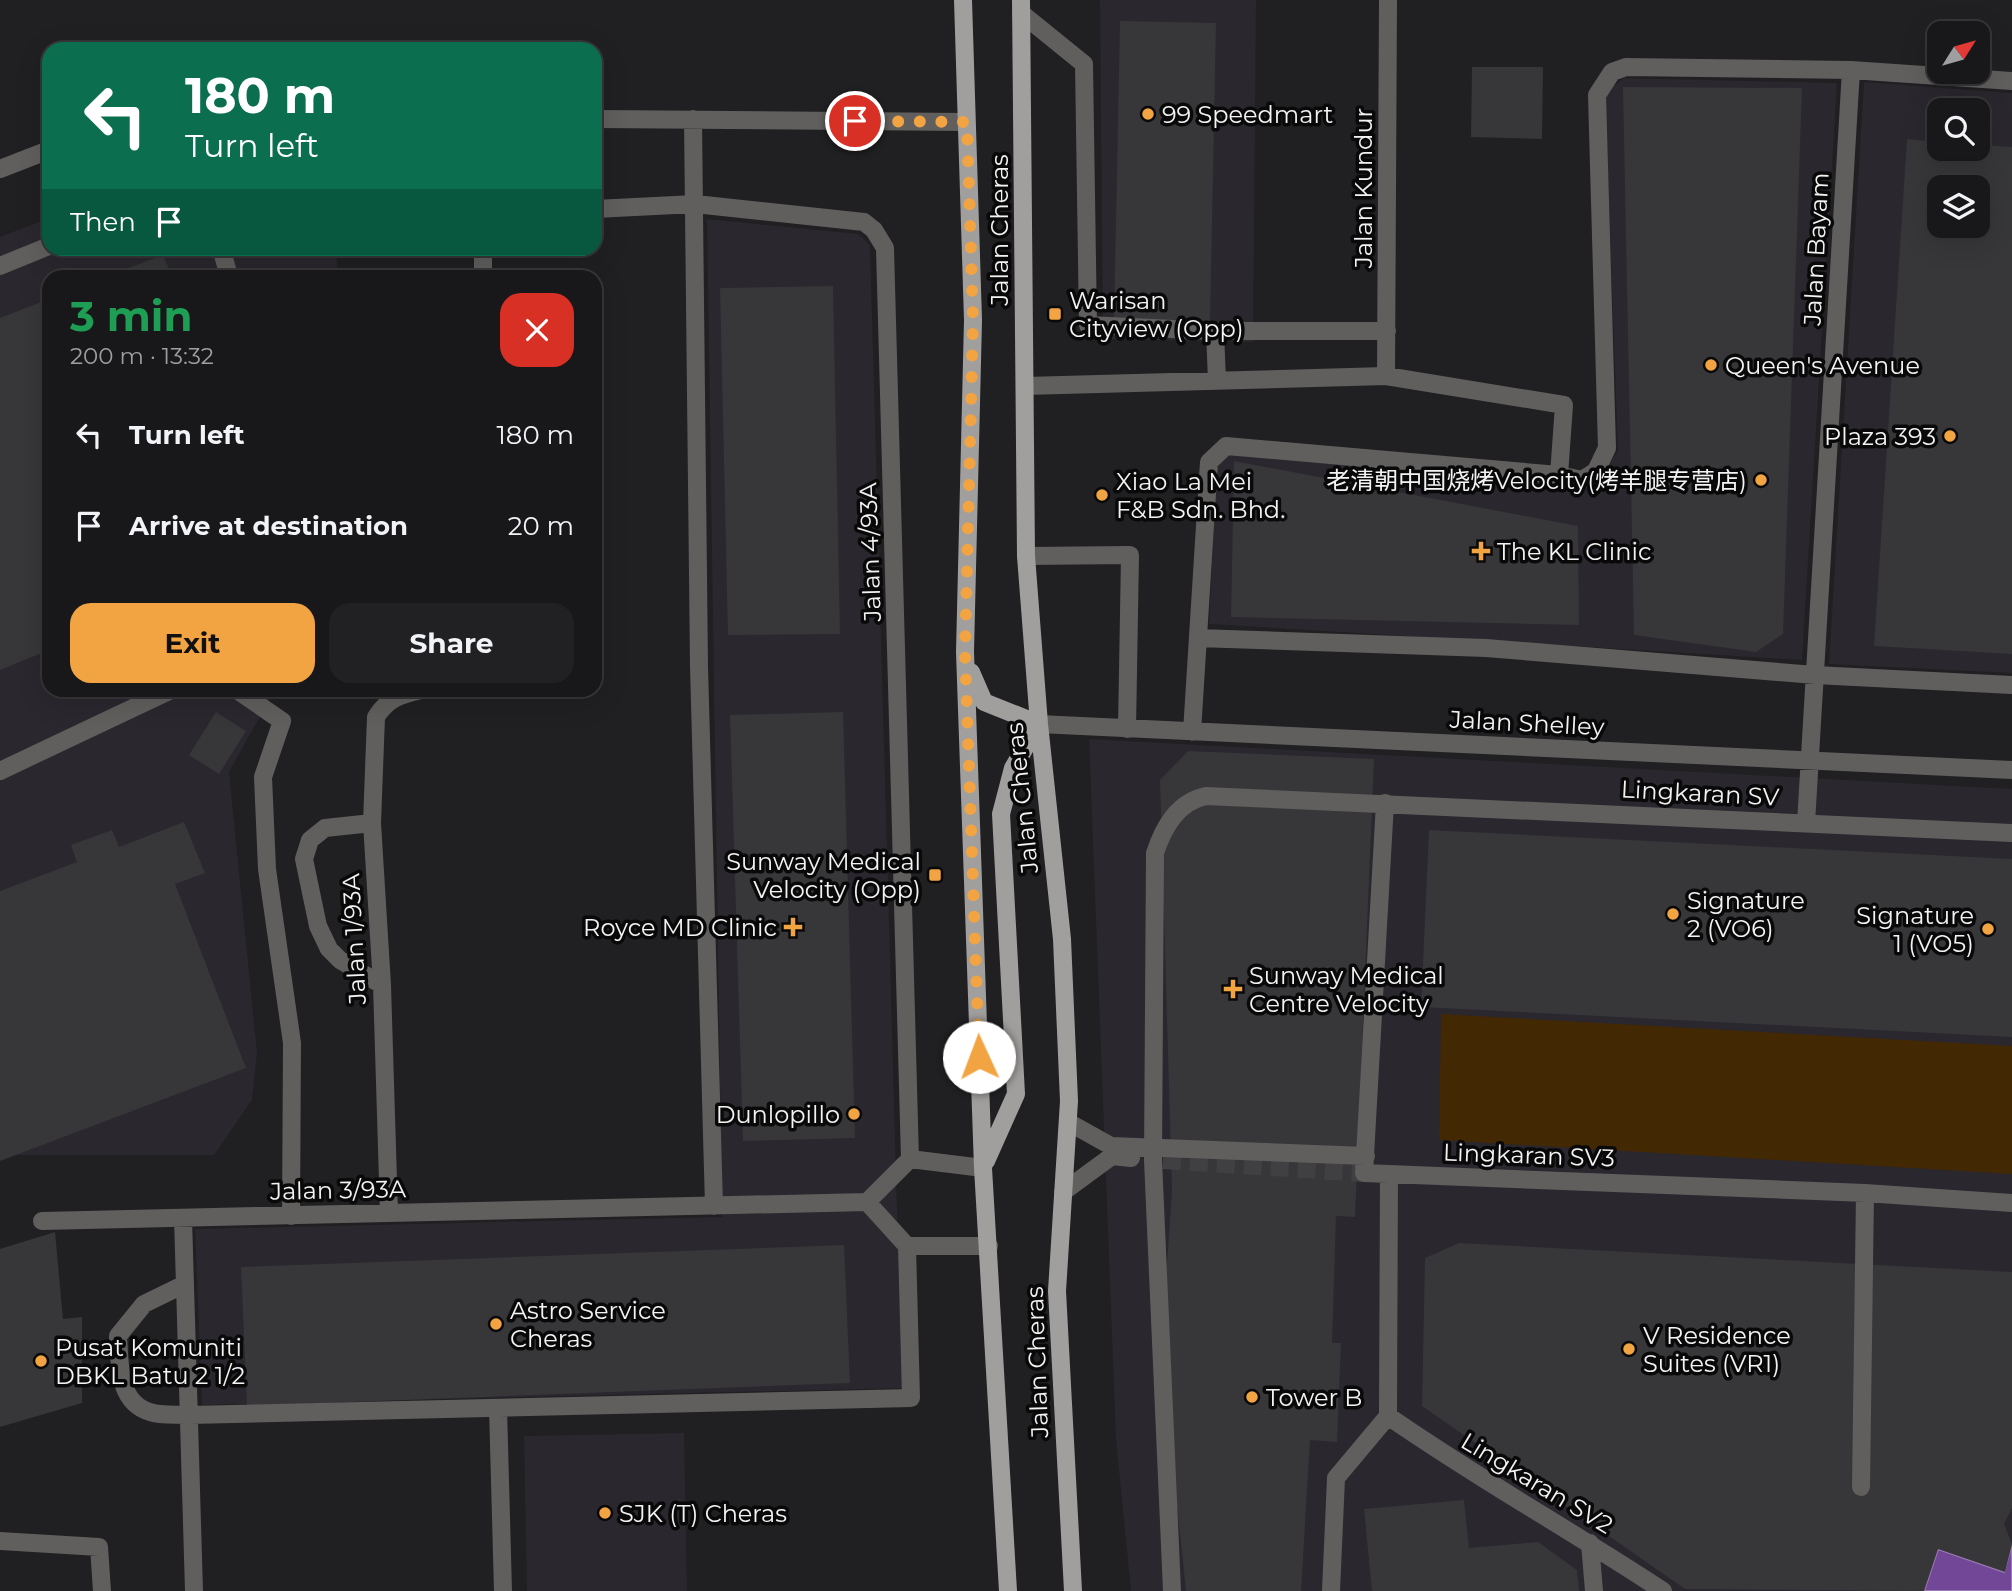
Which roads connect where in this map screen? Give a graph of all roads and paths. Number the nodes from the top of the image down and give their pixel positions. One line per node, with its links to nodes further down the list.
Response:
1 (963, 0): 8 (main road, Jalan Cheras)
2 (1388, 0): 16 (street, Jalan Kundur)
3 (1021, 6): 15 (street); 19 (main road, Jalan Cheras)
4 (1851, 70): 5 (street); 20 (street); 24 (street, Jalan Bayam)
5 (2012, 80)
6 (693, 118): 7 (street); 8 (street); 11 (street)
7 (602, 119)
8 (967, 122): 23 (main road, Jalan Cheras)
9 (42, 152): 10 (street)
10 (0, 169)
11 (695, 204): 12 (street, Jalan 4/93A); 43 (street, Jalan 4/93A); 50 (street)
12 (602, 209)
13 (42, 249): 14 (street)
14 (0, 266)
15 (1215, 331): 16 (street); 18 (street)
16 (1387, 331): 17 (street, Jalan Kundur)
17 (1386, 376): 18 (street); 20 (street)
18 (1217, 381): 19 (street)
19 (1025, 386): 21 (main road, Jalan Cheras)
20 (1559, 475): 22 (street)
21 (1026, 556): 29 (main road, Jalan Cheras); 30 (street)
22 (1198, 638): 24 (street); 31 (street)
23 (965, 652): 29 (main road); 44 (main road, Jalan Cheras)
24 (1815, 675): 25 (street); 32 (street, Jalan Bayam)
25 (2012, 684)
26 (156, 697): 34 (street)
27 (247, 697): 52 (street)
28 (394, 697): 36 (street, Jalan 1/93A)
29 (1039, 724): 30 (street, Jalan Shelley); 40 (main road, Jalan Cheras); 44 (main road)
30 (1127, 729): 31 (street, Jalan Shelley)
31 (1192, 732): 32 (street, Jalan Shelley)
32 (1810, 761): 33 (street, Jalan Shelley); 37 (street, Jalan Bayam)
33 (2012, 770)
34 (0, 771)
35 (1385, 803): 37 (street, Lingkaran SV); 41 (street, Lingkaran SV); 42 (street)
36 (372, 823): 39 (street, Jalan 1/93A); 39 (street)
37 (1805, 823): 38 (street, Lingkaran SV)
38 (2012, 833)
39 (382, 985): 51 (street, Jalan 1/93A)
40 (1068, 1122): 41 (street); 46 (main road, Jalan Cheras)
41 (1157, 1156): 42 (street); 46 (street); 69 (street, Lingkaran SV)
42 (1366, 1156): 45 (street, Lingkaran SV3)
43 (911, 1159): 44 (street); 48 (street)
44 (983, 1168): 56 (main road, Jalan Cheras)
45 (1389, 1174): 47 (street, Lingkaran SV3); 60 (street)
46 (1063, 1192): 68 (main road, Jalan Cheras)
47 (1865, 1194): 49 (street, Lingkaran SV3); 61 (street)
48 (867, 1202): 50 (street, Jalan 3/93A); 55 (street)
49 (2012, 1203)
50 (714, 1206): 51 (street, Jalan 3/93A)
51 (389, 1213): 52 (street, Jalan 3/93A)
52 (291, 1216): 53 (street, Jalan 3/93A)
53 (183, 1218): 54 (street, Jalan 3/93A); 57 (street)
54 (42, 1221)
55 (907, 1245): 56 (street); 58 (street)
56 (989, 1246): 67 (main road, Jalan Cheras)
57 (185, 1284): 59 (street); 59 (street)
58 (498, 1408): 59 (street); 66 (street)
59 (189, 1415): 65 (street)
60 (1388, 1416): 63 (street, Lingkaran SV2); 70 (street)
61 (1861, 1487)
62 (0, 1541): 64 (street)
63 (1590, 1543): 71 (street); 72 (street, Lingkaran SV2)
64 (102, 1591)
65 (194, 1591)
66 (503, 1591)
67 (1008, 1591)
68 (1073, 1591)
69 (1172, 1591)
70 (1331, 1591)
71 (1594, 1591)
72 (1663, 1591)

